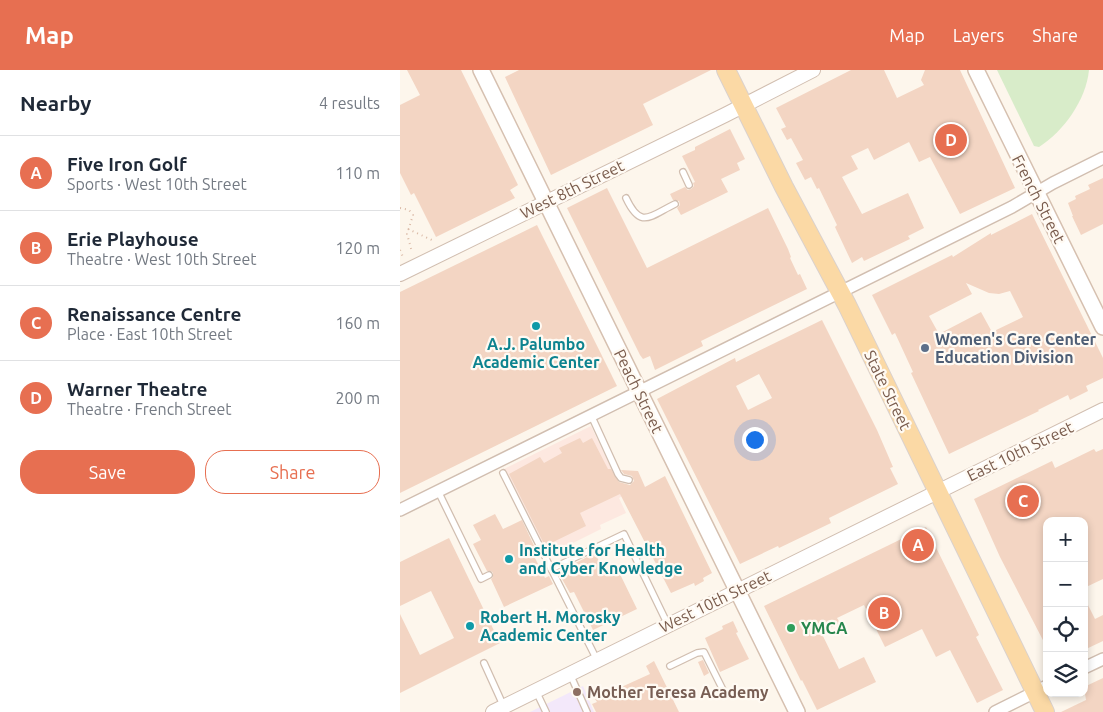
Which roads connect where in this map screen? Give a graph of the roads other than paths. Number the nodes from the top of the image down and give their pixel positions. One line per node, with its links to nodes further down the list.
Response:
1 (481, 70): 11 (main road, Peach Street)
2 (726, 70): 5 (main road, State Street)
3 (813, 70): 5 (street, West 8th Street)
4 (976, 70): 9 (main road, French Street)
5 (744, 105): 11 (street, West 8th Street); 14 (main road, State Street)
6 (1103, 158): 9 (street)
7 (683, 172): 8 (lane)
8 (690, 184)
9 (1036, 193): 14 (street); 15 (main road, French Street)
10 (626, 198): 12 (lane)
11 (545, 202): 13 (street, West 8th Street); 16 (main road, Peach Street)
12 (675, 204)
13 (400, 274)
14 (839, 292): 16 (street); 22 (main road, State Street)
15 (1103, 326)
16 (639, 391): 18 (street); 26 (main road, Peach Street)
17 (1103, 410): 22 (street, East 10th Street)
18 (591, 415): 20 (lane); 21 (street)
19 (503, 474): 24 (lane)
20 (629, 480)
21 (438, 491): 23 (street); 25 (lane)
22 (938, 492): 26 (street, West 10th Street); 34 (main road, State Street)
23 (400, 510)
24 (551, 569): 27 (lane); 29 (lane)
25 (489, 575)
26 (738, 590): 27 (street, West 10th Street); 40 (main road, Peach Street)
27 (668, 625): 29 (street, West 10th Street)
28 (1103, 659): 32 (street)
29 (597, 660): 33 (street, West 10th Street)
30 (484, 663): 37 (lane)
31 (670, 666): 36 (lane)
32 (1088, 666)
33 (570, 674): 35 (street, West 10th Street); 39 (lane)
34 (1041, 689): 41 (street); 42 (main road, State Street)
35 (536, 691): 37 (street, West 10th Street); 38 (lane)
36 (725, 694)
37 (499, 709)
38 (546, 712)
39 (587, 712)
40 (797, 712)
41 (995, 712)
42 (1045, 712)

